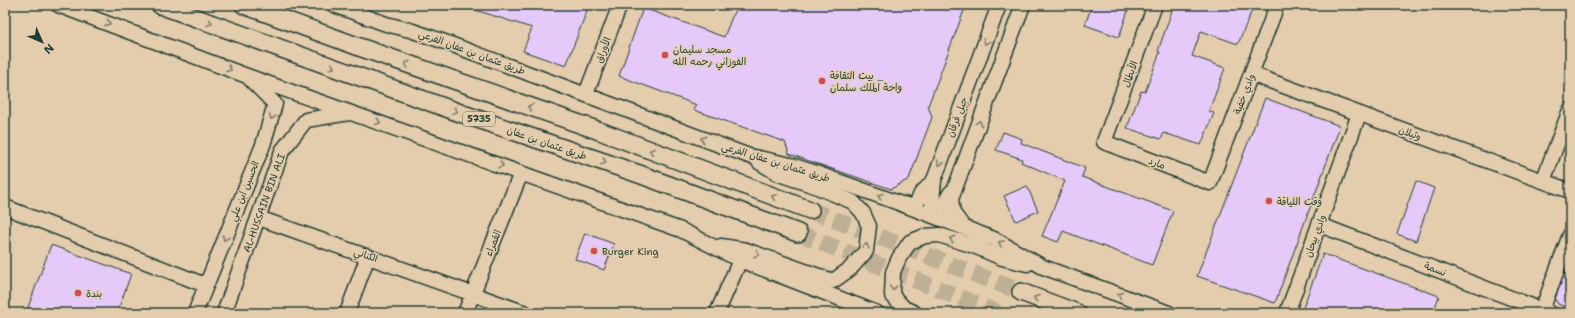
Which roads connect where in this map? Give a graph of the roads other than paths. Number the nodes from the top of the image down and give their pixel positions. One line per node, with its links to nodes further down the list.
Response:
1 (58, 5): 13 (street, one-way to 13)
2 (160, 5): 34 (main road, طريق عثمان بن عفان / 5735, one-way to 34)
3 (244, 5): 30 (main road, one-way to 3)
4 (334, 5): 11 (street, طريق عثمان بن عفان الفرعي)
5 (365, 5): 11 (street)
6 (620, 5): 14 (street, الأوراق)
7 (1000, 5): 23 (street, جبل فرقان, one-way to 23)
8 (1022, 5): 25 (street, one-way to 8)
9 (1155, 5): 18 (street, الأبطال)
10 (1277, 5): 12 (street, وادي خفية)
11 (386, 24): 14 (street, طريق عثمان بن عفان الفرعي)
12 (1252, 74): 17 (street, وثيلان); 26 (street, وادي خفية)
13 (247, 76): 16 (street); 19 (street, الحسين ابن علي, one-way to 19)
14 (586, 94): 21 (street, طريق عثمان بن عفان الفرعي, one-way to 14)
15 (1570, 110): 24 (street)
16 (352, 113): 20 (street, AL-HUSSAIN BIN ALI); 22 (street, one-way to 22)
17 (1359, 114): 24 (street, وثيلان); 32 (street, وادي بيحان)
18 (1104, 142): 26 (street, مارد)
19 (263, 145): 20 (street); 40 (street, الحسين ابن علي, one-way to 40)
20 (282, 151): 31 (street, AL-HUSSAIN BIN ALI)
21 (748, 156): 28 (street, طريق عثمان بن عفان الفرعي, one-way to 21); 36 (street, one-way to 21)
22 (521, 172): 36 (street); 42 (street, القمراء)
23 (934, 180): 25 (street); 28 (street, جبل فرقان)
24 (1543, 181): 27 (street, وثيلان)
25 (956, 182): 33 (street)
26 (1210, 183)
27 (1570, 191)
28 (896, 202): 33 (street, طريق عثمان بن عفان الفرعي)
29 (5, 207): 40 (street)
30 (810, 210)
31 (259, 218): 37 (street, الكناني); 46 (street, AL-HUSSAIN BIN ALI)
32 (1320, 225): 44 (street, نسمة); 56 (street, وادي بيحان)
33 (964, 228): 39 (street, طريق عثمان بن عفان الفرعي, one-way to 33)
34 (798, 233)
35 (1570, 235): 44 (street)
36 (705, 242): 38 (street)
37 (368, 256): 42 (street, الكناني); 47 (street)
38 (740, 260): 43 (street); 50 (street)
39 (1043, 268): 53 (street, one-way to 53); 55 (street, طريق عثمان بن عفان الفرعي, one-way to 39)
40 (205, 285): 45 (street, الحسين ابن علي)
41 (1021, 292): 54 (main road, one-way to 41)
42 (472, 293): 48 (street, القمراء); 49 (street, الكناني)
43 (833, 297): 51 (street); 52 (street)
44 (1546, 311)
45 (195, 313)
46 (224, 313)
47 (347, 313)
48 (465, 313)
49 (526, 313)
50 (717, 313)
51 (843, 313)
52 (877, 313)
53 (915, 313)
54 (1078, 313)
55 (1169, 313)
56 (1287, 313)

